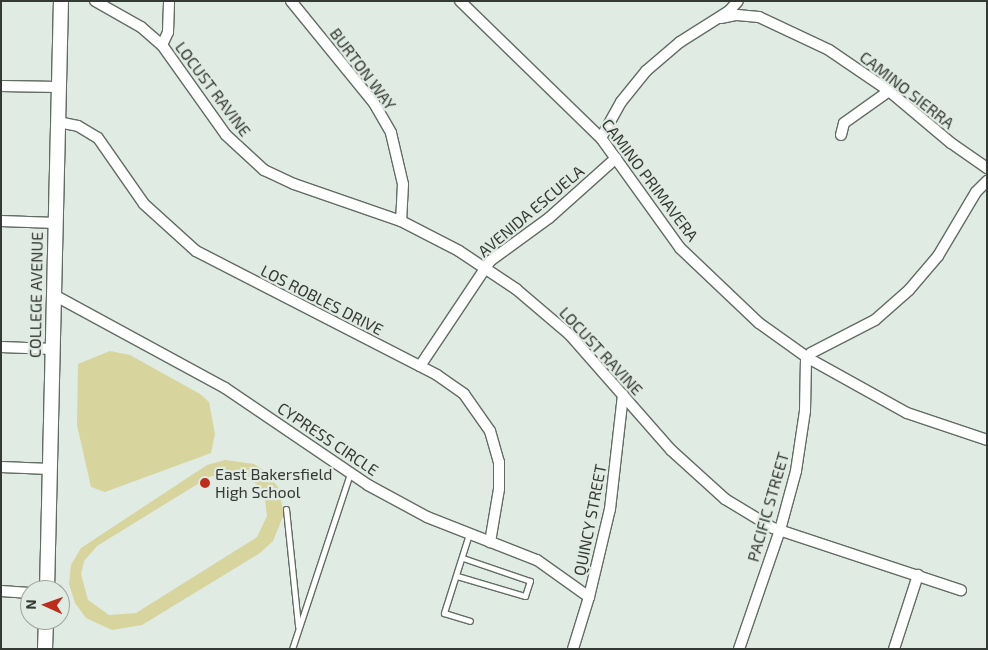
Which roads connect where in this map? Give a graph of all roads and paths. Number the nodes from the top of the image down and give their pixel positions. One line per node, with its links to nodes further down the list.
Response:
1 (61, 1): 10 (street, COLLEGE AVENUE)
2 (95, 1): 8 (street, LOCUST RAVINE)
3 (169, 1): 8 (street)
4 (291, 1): 19 (street, BURTON WAY)
5 (460, 1): 14 (street, CAMINO PRIMAVERA)
6 (738, 1): 7 (street)
7 (721, 18): 11 (street, CAMINO SIERRA); 14 (street)
8 (162, 45): 19 (street, LOCUST RAVINE)
9 (1, 86): 10 (street)
10 (59, 87): 12 (street, COLLEGE AVENUE)
11 (889, 91): 13 (street); 16 (street, CAMINO SIERRA)
12 (58, 122): 20 (street, COLLEGE AVENUE); 26 (street, LOS ROBLES DRIVE)
13 (841, 135)
14 (602, 138): 15 (street, CAMINO PRIMAVERA)
15 (616, 158): 21 (street, AVENIDA ESCUELA); 25 (street, CAMINO PRIMAVERA)
16 (987, 168)
17 (987, 181): 25 (street)
18 (1, 221): 20 (street)
19 (401, 221): 21 (street, LOCUST RAVINE)
20 (56, 223): 22 (street, COLLEGE AVENUE)
21 (485, 267): 26 (street, AVENIDA ESCUELA); 27 (street, LOCUST RAVINE)
22 (54, 296): 24 (street, COLLEGE AVENUE); 31 (street, CYPRESS CIRCLE)
23 (1, 347): 24 (street)
24 (52, 349): 30 (street, COLLEGE AVENUE)
25 (808, 358): 28 (street, CAMINO PRIMAVERA); 33 (street, PACIFIC STREET)
26 (420, 366): 35 (street, LOS ROBLES DRIVE)
27 (623, 395): 33 (street, LOCUST RAVINE); 43 (street, QUINCY STREET)
28 (987, 440)
29 (1, 467): 30 (street)
30 (50, 469): 39 (street, COLLEGE AVENUE)
31 (350, 474): 34 (street, CYPRESS CIRCLE); 45 (lane)
32 (286, 509): 45 (lane)
33 (780, 530): 37 (street, LOCUST RAVINE); 50 (street, PACIFIC STREET)
34 (469, 534): 35 (street, CYPRESS CIRCLE); 36 (lane)
35 (490, 542): 43 (street, CYPRESS CIRCLE)
36 (463, 558): 38 (lane); 38 (lane)
37 (918, 575): 40 (street, LOCUST RAVINE); 51 (street)
38 (457, 576): 44 (lane)
39 (46, 580)
40 (961, 590)
41 (1, 591): 42 (street)
42 (20, 592)
43 (590, 597): 49 (street, QUINCY STREET)
44 (470, 621)
45 (298, 629): 48 (lane)
46 (46, 630): 47 (street)
47 (45, 649)
48 (292, 649)
49 (573, 649)
50 (739, 649)
51 (894, 649)

